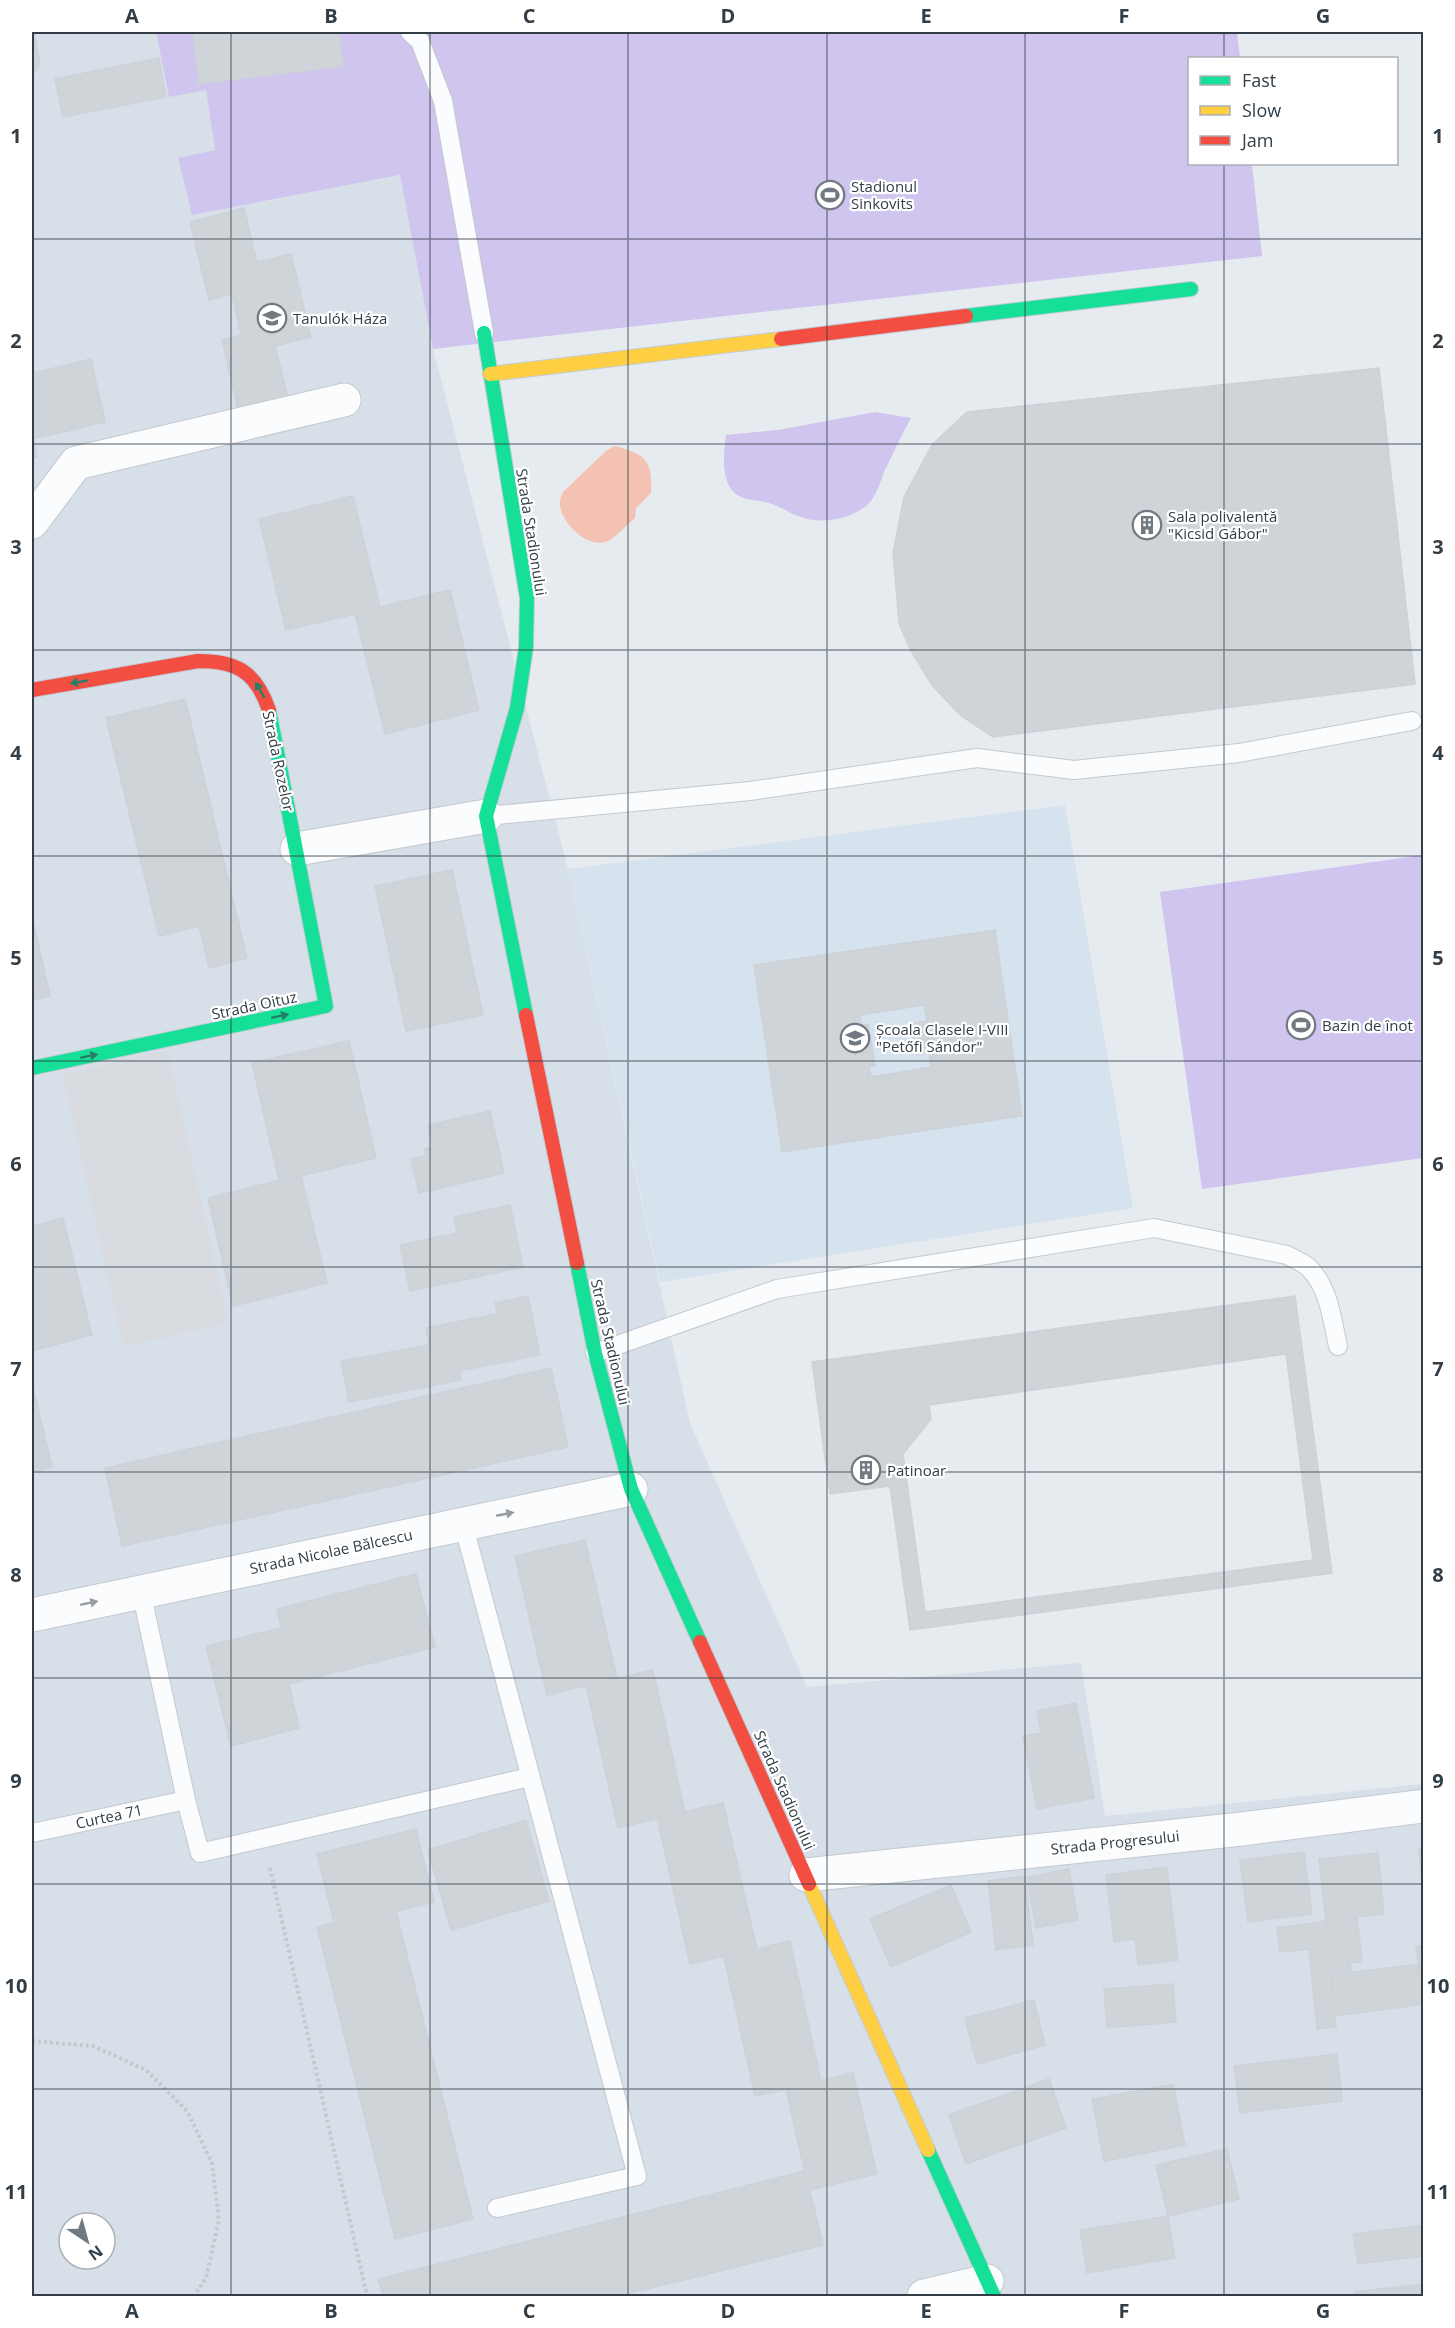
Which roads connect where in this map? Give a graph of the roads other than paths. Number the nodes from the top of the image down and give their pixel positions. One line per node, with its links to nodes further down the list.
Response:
1 (410, 32): 3 (lane)
2 (1191, 289): 4 (street)
3 (484, 333): 4 (street, Strada Stadionului)
4 (490, 374): 9 (street, Strada Stadionului)
5 (344, 400): 6 (street)
6 (32, 522)
7 (32, 690): 10 (street, Strada Rozelor, one-way to 7)
8 (1412, 721): 9 (lane)
9 (486, 816): 10 (street); 13 (street, Strada Stadionului)
10 (297, 849): 11 (street, Strada Oituz, one-way to 10)
11 (32, 1068)
12 (1338, 1346): 13 (lane)
13 (595, 1353): 14 (street, Strada Stadionului)
14 (631, 1489): 15 (street, Strada Nicolae Bălcescu, one-way to 14); 22 (street, Strada Stadionului)
15 (463, 1523): 16 (street, Strada Nicolae Bălcescu); 18 (lane)
16 (141, 1592): 17 (street, Strada Nicolae Bălcescu, one-way to 16); 19 (lane)
17 (32, 1615)
18 (530, 1777): 19 (lane); 23 (lane)
19 (186, 1800): 21 (lane, Curtea 71)
20 (1424, 1806): 22 (street, Strada Progresului)
21 (32, 1833)
22 (806, 1875): 24 (street, Strada Stadionului)
23 (497, 2208)
24 (990, 2289): 25 (street)
25 (924, 2296)

